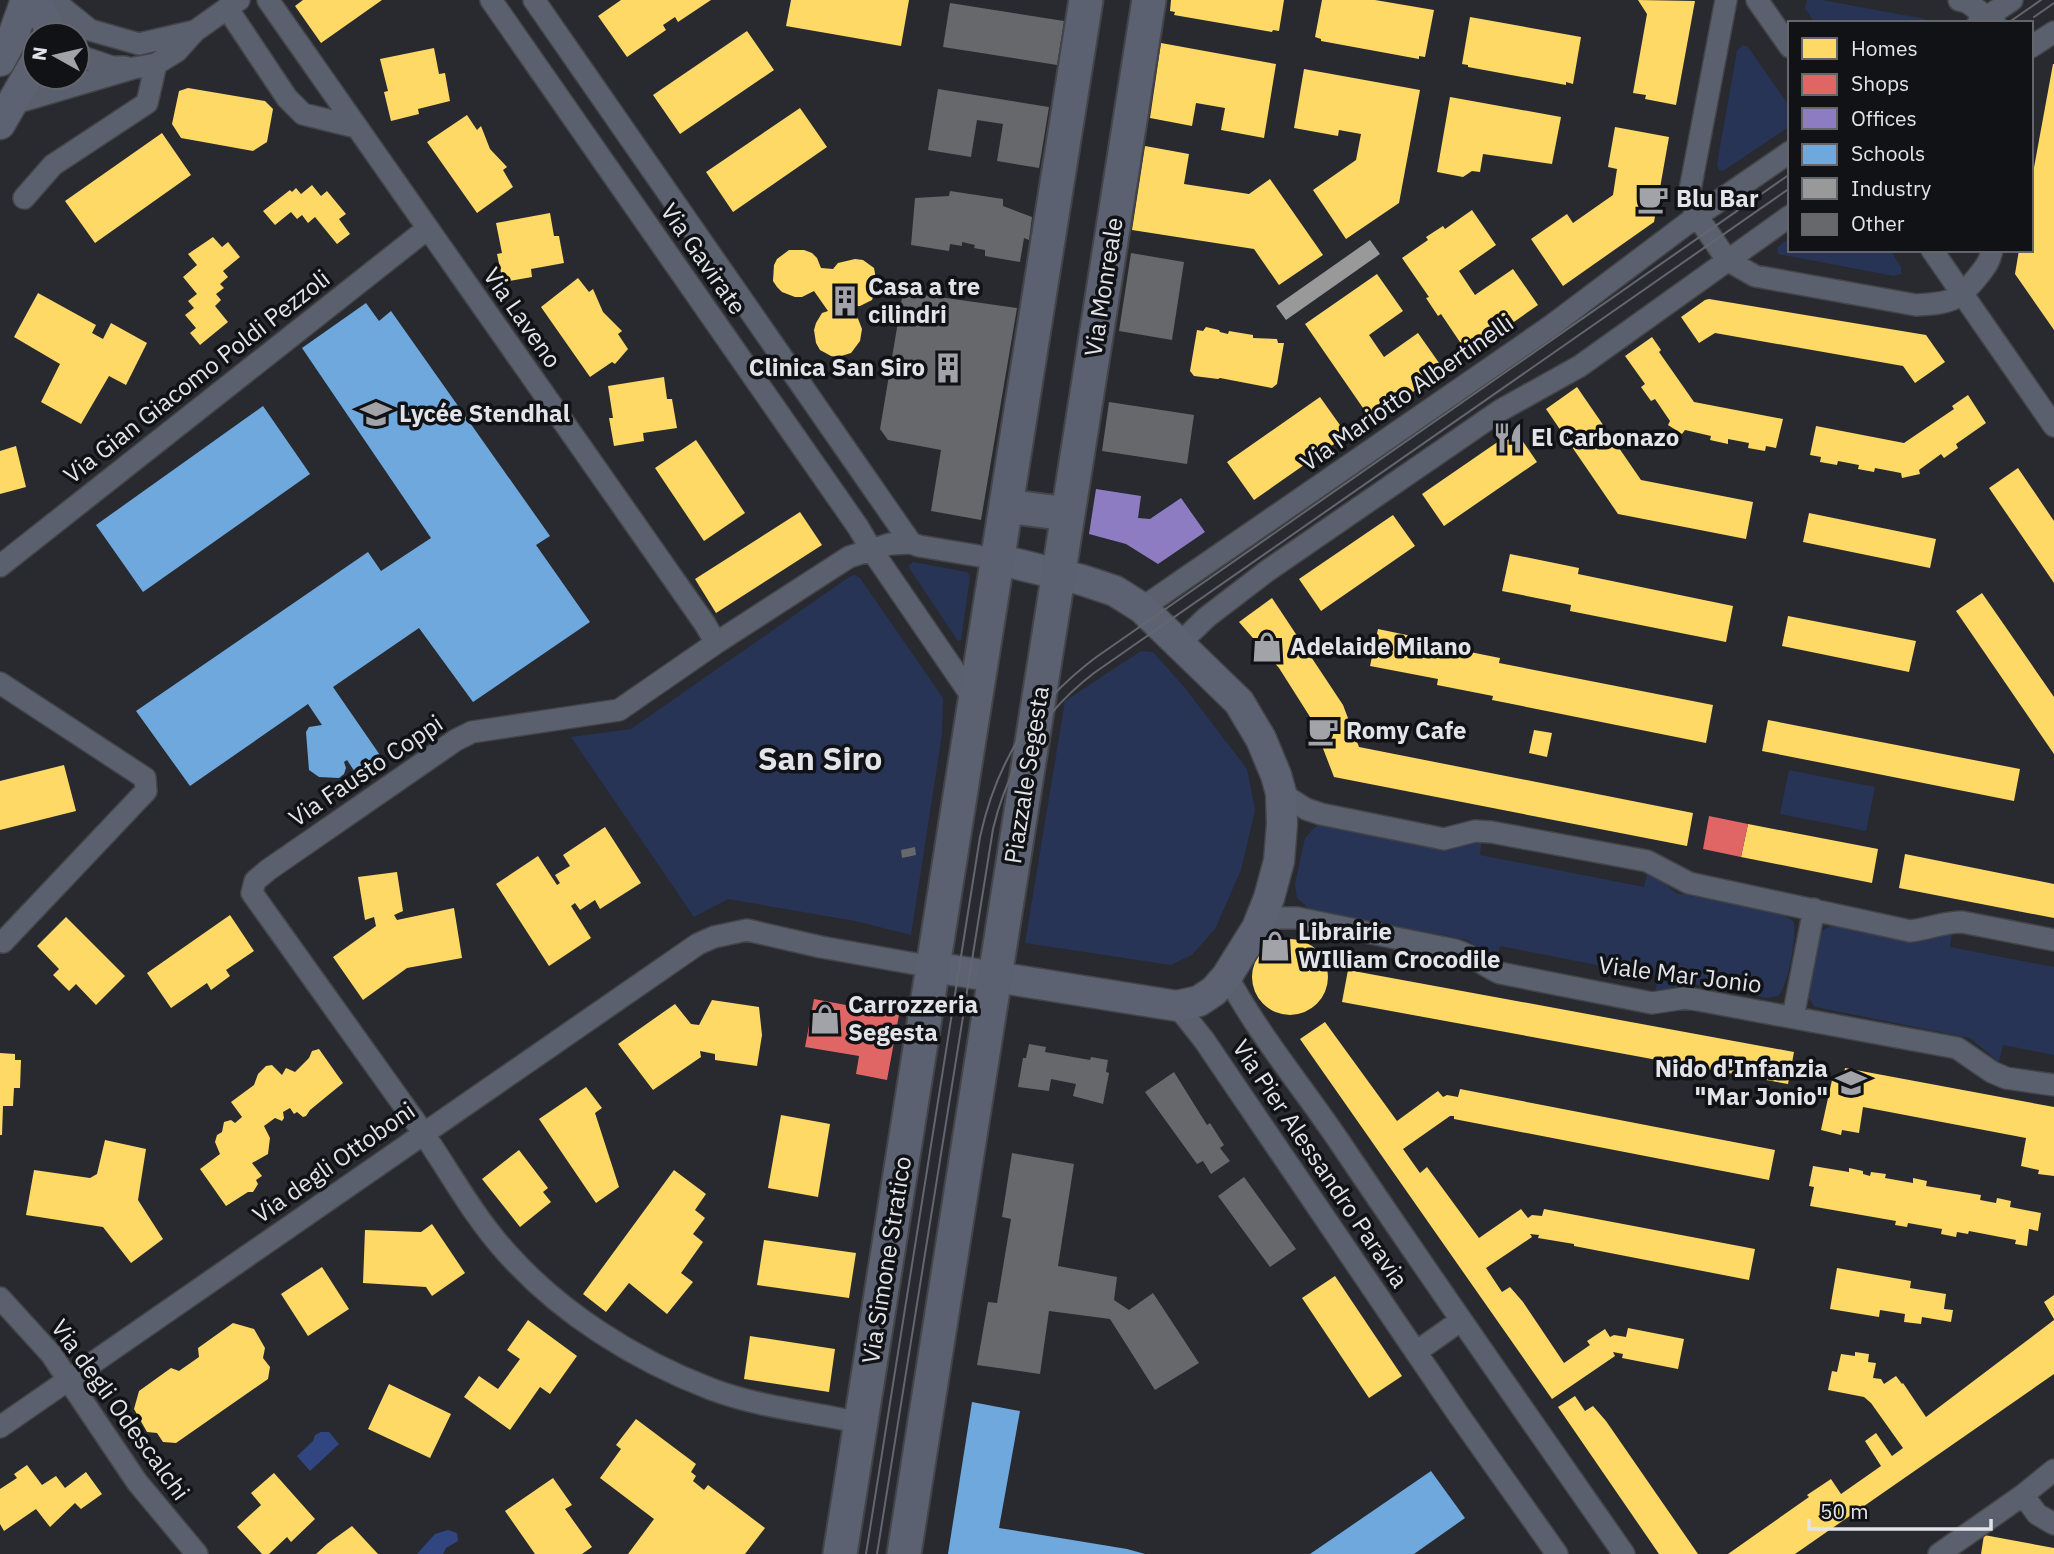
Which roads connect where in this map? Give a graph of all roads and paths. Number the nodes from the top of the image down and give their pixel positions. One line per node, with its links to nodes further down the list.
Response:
1 (26, 0): 19 (street)
2 (268, 0): 24 (street, Via Laveno)
3 (491, 0): 38 (street, Via Gavirate)
4 (534, 0): 37 (street, Via Gavirate)
5 (1086, 0): 35 (main road)
6 (1149, 0): 36 (main road, Via Monreale)
7 (1726, 0): 27 (street)
8 (1757, 0): 16 (street)
9 (1959, 0): 13 (street)
10 (2012, 0): 13 (street)
11 (233, 4): 14 (street); 24 (street)
12 (51, 15): 14 (street)
13 (1987, 21)
14 (195, 31): 20 (street)
15 (2054, 32): 17 (street)
16 (1788, 44)
17 (2033, 46)
18 (91, 60): 21 (street)
19 (0, 61)
20 (156, 64): 21 (street); 26 (street)
21 (134, 68): 23 (street)
22 (21, 88): 23 (street)
23 (6, 114)
24 (356, 127): 29 (street, Via Laveno)
25 (1788, 153): 27 (street, Via Mariotto Albertinelli)
26 (24, 198)
27 (1697, 216): 32 (street); 42 (street, Via Mariotto Albertinelli)
28 (1788, 217): 32 (street)
29 (427, 229): 40 (street, Via Gian Giacomo Poldi Pezzoli); 43 (street, Via Laveno)
30 (1933, 252): 33 (street)
31 (1992, 252): 33 (street)
32 (1727, 260): 33 (street); 44 (street)
33 (1963, 296): 34 (street)
34 (2054, 426)
35 (1006, 506): 36 (main road); 39 (main road)
36 (1068, 514): 41 (main road, Via Monreale)
37 (911, 543): 38 (street); 39 (street)
38 (871, 549): 43 (street); 46 (street)
39 (998, 559): 41 (street); 46 (main road)
40 (0, 566)
41 (1059, 574): 42 (street); 53 (main road, Piazzale Segesta)
42 (1142, 608): 44 (street)
43 (716, 643): 58 (street, Via Fausto Coppi)
44 (1180, 643): 47 (street)
45 (0, 683): 51 (street)
46 (975, 701): 52 (main road)
47 (1281, 793): 48 (street); 49 (street)
48 (1814, 909): 50 (street); 56 (street)
49 (1257, 928): 54 (street); 56 (street, Viale Mar Jonio)
50 (2054, 940)
51 (3, 942)
52 (933, 967): 53 (street); 58 (street, Via degli Ottoboni); 63 (main road, Via Simone Stratico)
53 (995, 976): 55 (street); 70 (main road)
54 (1227, 976): 55 (street); 60 (street, Via Pier Alessandro Paravia)
55 (1177, 1006): 61 (street, Via Pier Alessandro Paravia)
56 (1793, 1017): 57 (street, Viale Mar Jonio)
57 (2054, 1085)
58 (424, 1133): 62 (street, Via degli Ottoboni); 63 (street)
59 (0, 1298): 62 (street, Via degli Odescalchi)
60 (1460, 1321): 61 (street); 72 (street, Via Pier Alessandro Paravia)
61 (1416, 1352): 71 (street, Via Pier Alessandro Paravia)
62 (67, 1379): 64 (street, Via degli Ottoboni); 68 (street, Via degli Odescalchi)
63 (861, 1423): 69 (main road, Via Simone Stratico)
64 (0, 1427)
65 (2054, 1470): 66 (street)
66 (2024, 1495): 67 (street); 73 (street)
67 (2054, 1524)
68 (197, 1554)
69 (840, 1554)
70 (904, 1554)
71 (1557, 1554)
72 (1625, 1554)
73 (1939, 1554)

